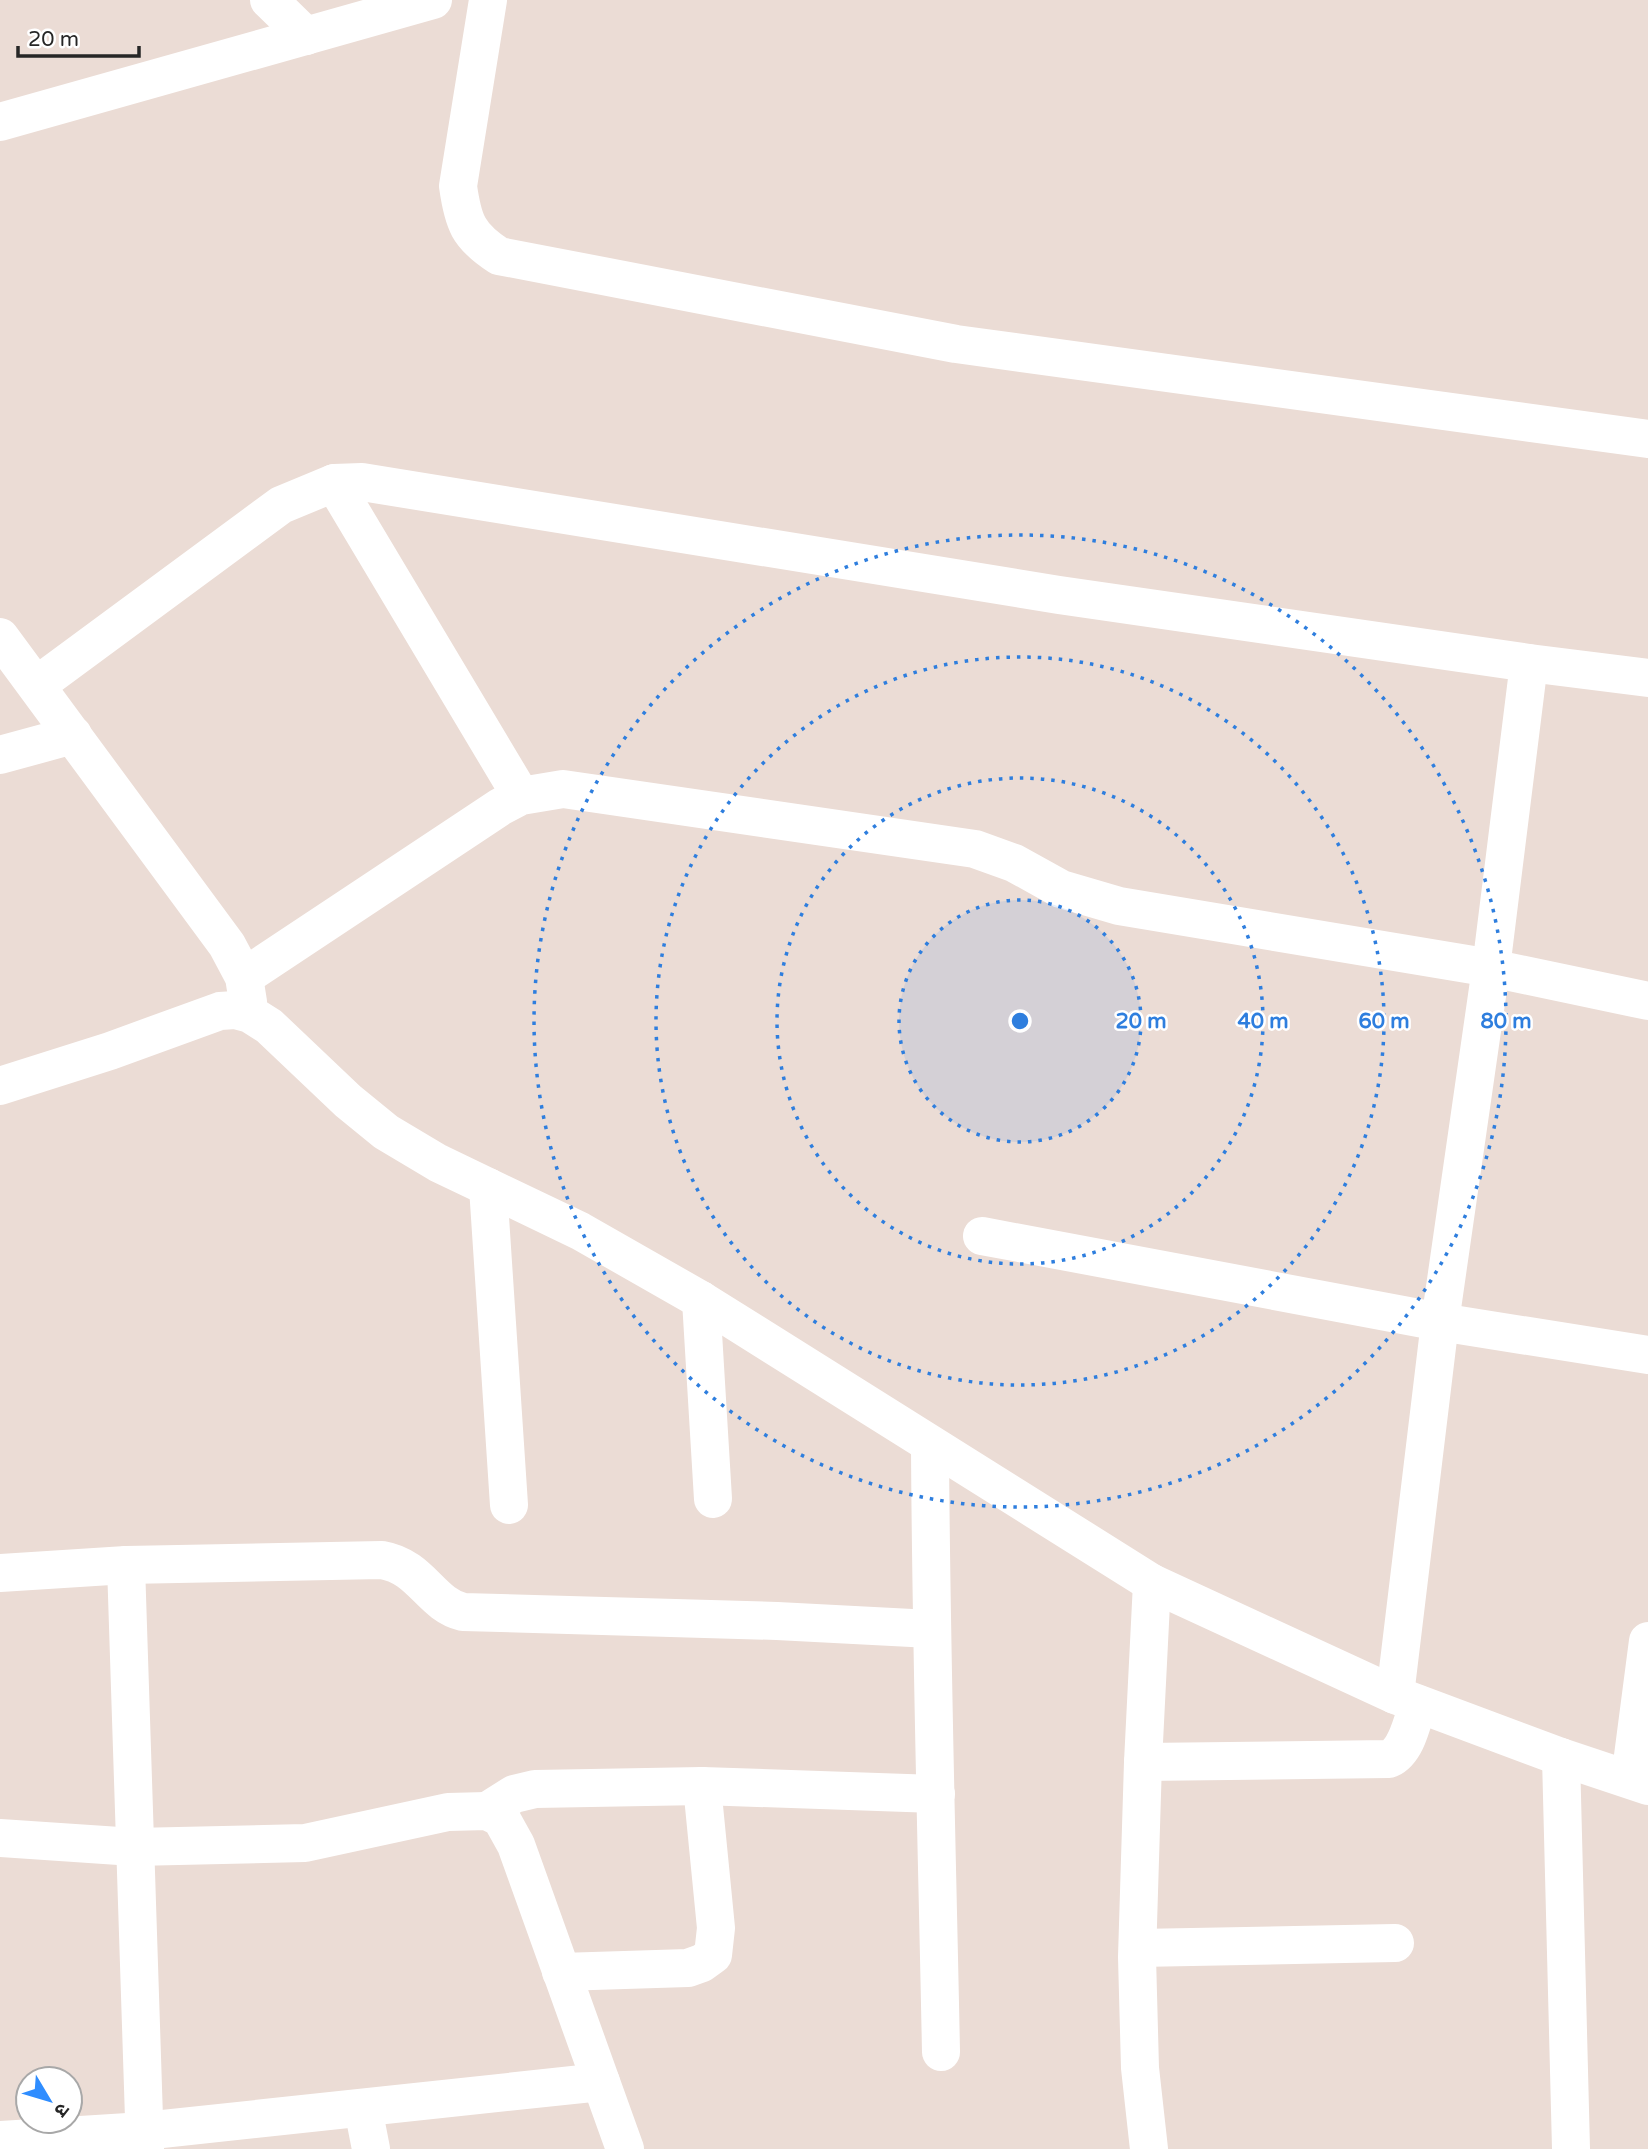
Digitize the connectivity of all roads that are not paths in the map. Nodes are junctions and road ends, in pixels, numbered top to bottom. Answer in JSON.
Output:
{"nodes":[{"id":1,"x":269,"y":0,"type":"edge"},
{"id":2,"x":433,"y":0,"type":"edge"},
{"id":3,"x":488,"y":0,"type":"edge"},
{"id":4,"x":306,"y":36,"type":"junction"},
{"id":5,"x":0,"y":122,"type":"edge"},
{"id":6,"x":1648,"y":439,"type":"edge"},
{"id":7,"x":334,"y":483,"type":"junction"},
{"id":8,"x":0,"y":637,"type":"edge"},
{"id":9,"x":1530,"y":663,"type":"junction"},
{"id":10,"x":1648,"y":678,"type":"edge"},
{"id":11,"x":37,"y":685,"type":"junction"},
{"id":12,"x":73,"y":734,"type":"junction"},
{"id":13,"x":0,"y":755,"type":"edge"},
{"id":14,"x":521,"y":796,"type":"junction"},
{"id":15,"x":1491,"y":968,"type":"junction"},
{"id":16,"x":244,"y":977,"type":"junction"},
{"id":17,"x":1648,"y":1001,"type":"edge"},
{"id":18,"x":250,"y":1014,"type":"junction"},
{"id":19,"x":0,"y":1086,"type":"edge"},
{"id":20,"x":488,"y":1187,"type":"junction"},
{"id":21,"x":982,"y":1236,"type":"dead end"},
{"id":22,"x":701,"y":1300,"type":"junction"},
{"id":23,"x":1440,"y":1322,"type":"junction"},
{"id":24,"x":1648,"y":1355,"type":"edge"},
{"id":25,"x":930,"y":1446,"type":"junction"},
{"id":26,"x":713,"y":1499,"type":"dead end"},
{"id":27,"x":509,"y":1505,"type":"dead end"},
{"id":28,"x":126,"y":1565,"type":"junction"},
{"id":29,"x":0,"y":1573,"type":"edge"},
{"id":30,"x":1152,"y":1583,"type":"junction"},
{"id":31,"x":930,"y":1629,"type":"junction"},
{"id":32,"x":1648,"y":1641,"type":"edge"},
{"id":33,"x":1406,"y":1700,"type":"junction"},
{"id":34,"x":1561,"y":1757,"type":"junction"},
{"id":35,"x":1143,"y":1762,"type":"junction"},
{"id":36,"x":1639,"y":1782,"type":"edge"},
{"id":37,"x":702,"y":1786,"type":"junction"},
{"id":38,"x":936,"y":1794,"type":"junction"},
{"id":39,"x":487,"y":1811,"type":"junction"},
{"id":40,"x":0,"y":1838,"type":"edge"},
{"id":41,"x":134,"y":1847,"type":"junction"},
{"id":42,"x":1395,"y":1943,"type":"dead end"},
{"id":43,"x":1138,"y":1948,"type":"junction"},
{"id":44,"x":562,"y":1972,"type":"junction"},
{"id":45,"x":941,"y":2052,"type":"dead end"},
{"id":46,"x":601,"y":2082,"type":"junction"},
{"id":47,"x":363,"y":2108,"type":"junction"},
{"id":48,"x":0,"y":2140,"type":"edge"},
{"id":49,"x":145,"y":2140,"type":"edge"},
{"id":50,"x":371,"y":2149,"type":"edge"},
{"id":51,"x":625,"y":2149,"type":"edge"},
{"id":52,"x":1149,"y":2149,"type":"edge"},
{"id":53,"x":1571,"y":2149,"type":"edge"}],
"edges":[{"from":1,"to":4,"type":"street"},
{"from":2,"to":4,"type":"street"},
{"from":3,"to":6,"type":"street"},
{"from":4,"to":5,"type":"street"},
{"from":7,"to":9,"type":"street"},
{"from":7,"to":11,"type":"street"},
{"from":7,"to":14,"type":"street"},
{"from":8,"to":11,"type":"street"},
{"from":9,"to":10,"type":"street"},
{"from":9,"to":15,"type":"street"},
{"from":11,"to":12,"type":"street"},
{"from":12,"to":13,"type":"street"},
{"from":12,"to":16,"type":"street"},
{"from":14,"to":15,"type":"street"},
{"from":14,"to":16,"type":"street"},
{"from":15,"to":17,"type":"street"},
{"from":15,"to":23,"type":"street"},
{"from":16,"to":18,"type":"street"},
{"from":18,"to":19,"type":"street"},
{"from":18,"to":20,"type":"street"},
{"from":20,"to":22,"type":"street"},
{"from":20,"to":27,"type":"street"},
{"from":21,"to":23,"type":"street"},
{"from":22,"to":25,"type":"street"},
{"from":22,"to":26,"type":"street"},
{"from":23,"to":24,"type":"street"},
{"from":23,"to":33,"type":"street"},
{"from":25,"to":30,"type":"street"},
{"from":25,"to":31,"type":"street"},
{"from":28,"to":29,"type":"street"},
{"from":28,"to":31,"type":"street"},
{"from":28,"to":41,"type":"street"},
{"from":30,"to":33,"type":"street"},
{"from":30,"to":35,"type":"street"},
{"from":31,"to":38,"type":"street"},
{"from":32,"to":36,"type":"street"},
{"from":33,"to":34,"type":"street"},
{"from":33,"to":35,"type":"street"},
{"from":34,"to":36,"type":"street"},
{"from":34,"to":53,"type":"street"},
{"from":35,"to":43,"type":"street"},
{"from":37,"to":38,"type":"street"},
{"from":37,"to":39,"type":"street"},
{"from":37,"to":44,"type":"street"},
{"from":38,"to":45,"type":"street"},
{"from":39,"to":41,"type":"street"},
{"from":39,"to":44,"type":"street"},
{"from":40,"to":41,"type":"street"},
{"from":41,"to":49,"type":"street"},
{"from":42,"to":43,"type":"street"},
{"from":43,"to":52,"type":"street"},
{"from":44,"to":46,"type":"street"},
{"from":46,"to":47,"type":"street"},
{"from":46,"to":51,"type":"street"},
{"from":47,"to":49,"type":"street"},
{"from":47,"to":50,"type":"street"},
{"from":48,"to":49,"type":"street"}]}
